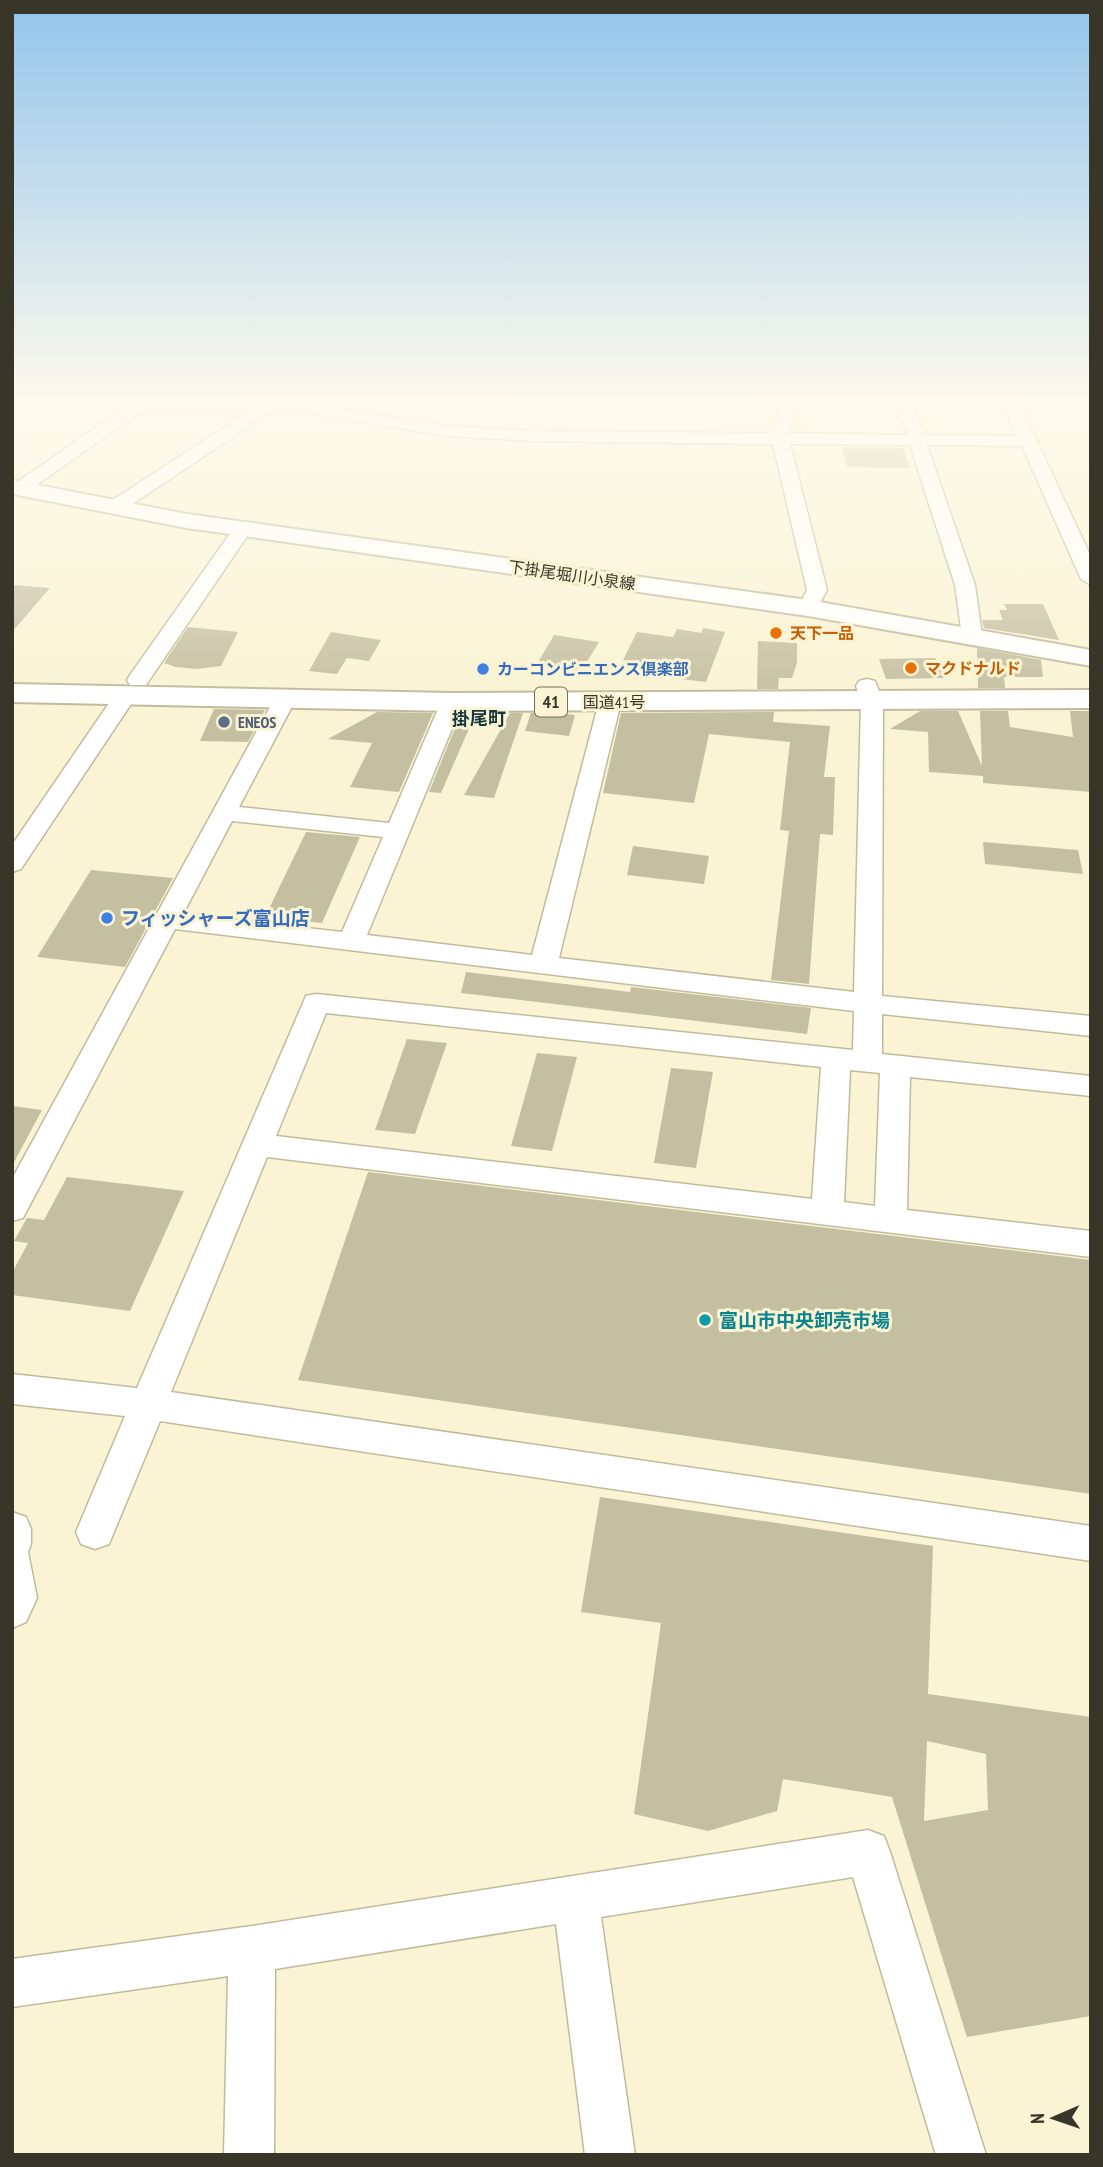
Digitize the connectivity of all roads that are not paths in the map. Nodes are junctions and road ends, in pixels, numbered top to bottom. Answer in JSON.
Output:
{"nodes":[{"id":1,"x":85,"y":502,"type":"edge"},
{"id":2,"x":122,"y":502,"type":"edge"},
{"id":3,"x":796,"y":502,"type":"edge"},
{"id":4,"x":938,"y":502,"type":"edge"},
{"id":5,"x":1056,"y":502,"type":"edge"},
{"id":6,"x":115,"y":507,"type":"junction"},
{"id":7,"x":243,"y":529,"type":"junction"},
{"id":8,"x":1091,"y":579,"type":"edge"},
{"id":9,"x":808,"y":608,"type":"junction"},
{"id":10,"x":972,"y":636,"type":"junction"},
{"id":11,"x":1091,"y":657,"type":"edge"},
{"id":12,"x":12,"y":678,"type":"edge"},
{"id":13,"x":1091,"y":686,"type":"edge"},
{"id":14,"x":132,"y":687,"type":"junction"},
{"id":15,"x":12,"y":693,"type":"edge"},
{"id":16,"x":869,"y":694,"type":"junction"},
{"id":17,"x":285,"y":699,"type":"junction"},
{"id":18,"x":1091,"y":699,"type":"edge"},
{"id":19,"x":452,"y":702,"type":"junction"},
{"id":20,"x":610,"y":702,"type":"junction"},
{"id":21,"x":224,"y":813,"type":"junction"},
{"id":22,"x":397,"y":831,"type":"junction"},
{"id":23,"x":12,"y":864,"type":"edge"},
{"id":24,"x":167,"y":920,"type":"junction"},
{"id":25,"x":351,"y":942,"type":"junction"},
{"id":26,"x":543,"y":965,"type":"junction"},
{"id":27,"x":869,"y":1003,"type":"junction"},
{"id":28,"x":1091,"y":1026,"type":"edge"},
{"id":29,"x":836,"y":1058,"type":"junction"},
{"id":30,"x":881,"y":1063,"type":"junction"},
{"id":31,"x":1091,"y":1086,"type":"edge"},
{"id":32,"x":257,"y":1145,"type":"junction"},
{"id":33,"x":12,"y":1209,"type":"edge"},
{"id":34,"x":827,"y":1211,"type":"junction"},
{"id":35,"x":891,"y":1220,"type":"junction"},
{"id":36,"x":1091,"y":1244,"type":"edge"},
{"id":37,"x":12,"y":1389,"type":"edge"},
{"id":38,"x":149,"y":1404,"type":"junction"},
{"id":39,"x":12,"y":1529,"type":"edge"},
{"id":40,"x":95,"y":1532,"type":"dead end"},
{"id":41,"x":12,"y":1544,"type":"edge"},
{"id":42,"x":1091,"y":1544,"type":"edge"},
{"id":43,"x":12,"y":1560,"type":"edge"},
{"id":44,"x":12,"y":1609,"type":"edge"},
{"id":45,"x":576,"y":1899,"type":"junction"},
{"id":46,"x":252,"y":1949,"type":"junction"},
{"id":47,"x":12,"y":1983,"type":"edge"},
{"id":48,"x":249,"y":2155,"type":"edge"},
{"id":49,"x":610,"y":2155,"type":"edge"},
{"id":50,"x":961,"y":2155,"type":"edge"}],
"edges":[{"from":1,"to":6,"type":"main road","name":"下掛尾堀川小泉線"},
{"from":2,"to":6,"type":"street"},
{"from":3,"to":9,"type":"street"},
{"from":4,"to":10,"type":"street"},
{"from":5,"to":8,"type":"street"},
{"from":6,"to":7,"type":"main road","name":"下掛尾堀川小泉線"},
{"from":7,"to":9,"type":"main road","name":"下掛尾堀川小泉線"},
{"from":7,"to":14,"type":"street"},
{"from":9,"to":10,"type":"main road","name":"下掛尾堀川小泉線"},
{"from":10,"to":11,"type":"main road","name":"下掛尾堀川小泉線"},
{"from":12,"to":14,"type":"main road","name":"国道41号","number":"41"},
{"from":13,"to":16,"type":"main road","name":"国道41号","number":"41"},
{"from":14,"to":15,"type":"main road","name":"国道41号","number":"41"},
{"from":14,"to":16,"type":"main road","name":"国道41号","number":"41"},
{"from":14,"to":17,"type":"main road","name":"国道41号","number":"41"},
{"from":14,"to":23,"type":"street"},
{"from":16,"to":18,"type":"main road","name":"国道41号","number":"41"},
{"from":16,"to":20,"type":"main road","name":"国道41号","number":"41"},
{"from":16,"to":27,"type":"street"},
{"from":17,"to":19,"type":"main road","name":"国道41号","number":"41"},
{"from":17,"to":21,"type":"street"},
{"from":19,"to":20,"type":"main road","name":"国道41号","number":"41"},
{"from":19,"to":22,"type":"street"},
{"from":20,"to":26,"type":"street"},
{"from":21,"to":22,"type":"street"},
{"from":21,"to":24,"type":"street"},
{"from":22,"to":25,"type":"street"},
{"from":24,"to":25,"type":"street"},
{"from":24,"to":33,"type":"street"},
{"from":25,"to":26,"type":"street"},
{"from":26,"to":27,"type":"street"},
{"from":27,"to":28,"type":"street"},
{"from":27,"to":30,"type":"street"},
{"from":29,"to":30,"type":"lane"},
{"from":29,"to":32,"type":"lane"},
{"from":29,"to":34,"type":"street"},
{"from":30,"to":31,"type":"street"},
{"from":30,"to":35,"type":"street"},
{"from":32,"to":34,"type":"street"},
{"from":32,"to":38,"type":"street"},
{"from":34,"to":35,"type":"street"},
{"from":35,"to":36,"type":"street"},
{"from":37,"to":38,"type":"street"},
{"from":38,"to":40,"type":"street"},
{"from":38,"to":42,"type":"street"},
{"from":39,"to":41,"type":"street"},
{"from":43,"to":44,"type":"street"},
{"from":45,"to":46,"type":"street"},
{"from":45,"to":49,"type":"street"},
{"from":45,"to":50,"type":"street"},
{"from":46,"to":47,"type":"street"},
{"from":46,"to":48,"type":"street"}]}
